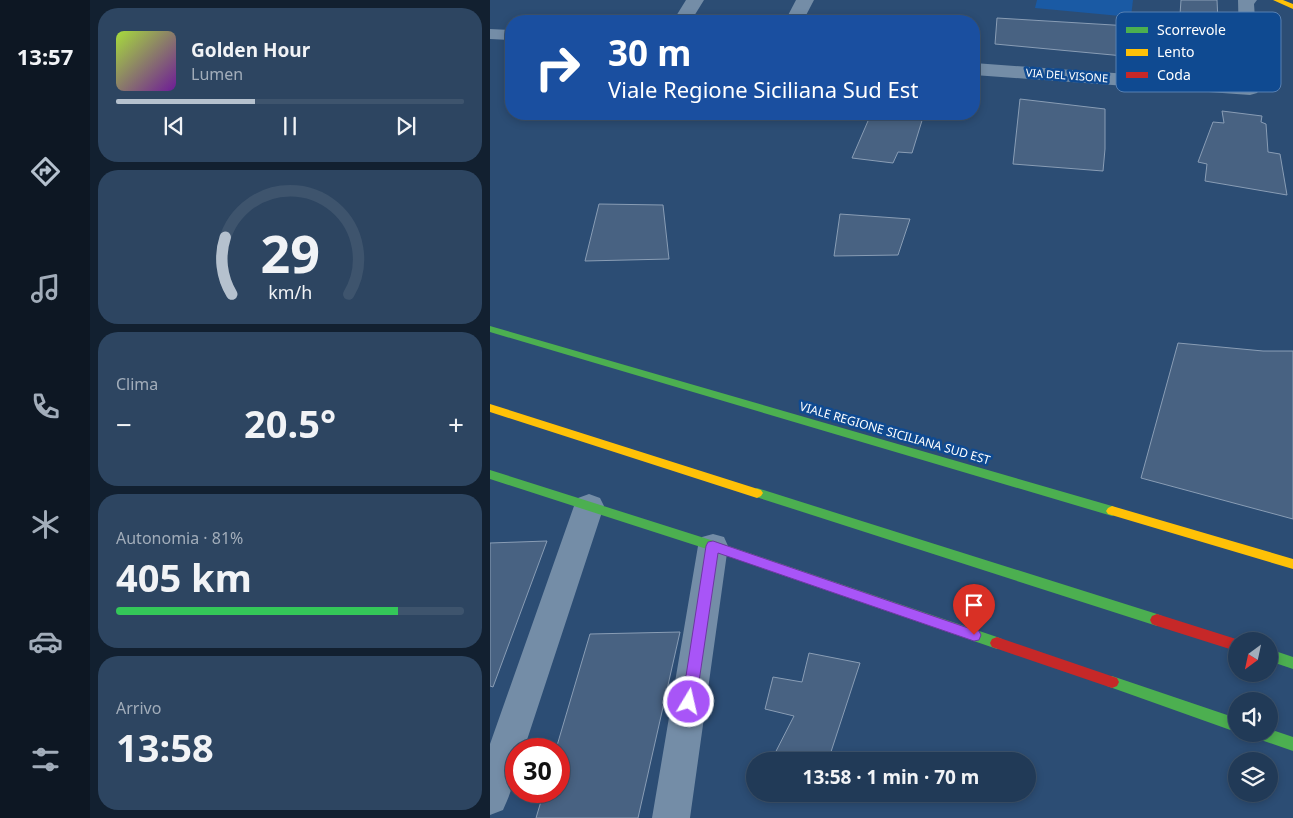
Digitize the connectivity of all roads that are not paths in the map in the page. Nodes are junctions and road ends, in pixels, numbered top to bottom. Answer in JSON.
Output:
{"nodes":[{"id":1,"x":695,"y":0,"type":"edge"},
{"id":2,"x":804,"y":0,"type":"edge"},
{"id":3,"x":1248,"y":0,"type":"edge"},
{"id":4,"x":1277,"y":0,"type":"edge"},
{"id":5,"x":1293,"y":7,"type":"edge"},
{"id":6,"x":1246,"y":12,"type":"edge"},
{"id":7,"x":686,"y":15,"type":"edge"},
{"id":8,"x":797,"y":15,"type":"edge"},
{"id":9,"x":490,"y":34,"type":"edge"},
{"id":10,"x":505,"y":35,"type":"edge"},
{"id":11,"x":980,"y":69,"type":"edge"},
{"id":12,"x":1116,"y":79,"type":"edge"},
{"id":13,"x":490,"y":329,"type":"edge"},
{"id":14,"x":490,"y":408,"type":"edge"},
{"id":15,"x":490,"y":474,"type":"edge"},
{"id":16,"x":589,"y":506,"type":"junction"},
{"id":17,"x":713,"y":546,"type":"junction"},
{"id":18,"x":1293,"y":564,"type":"edge"},
{"id":19,"x":1228,"y":642,"type":"edge"},
{"id":20,"x":1278,"y":658,"type":"edge"},
{"id":21,"x":1293,"y":663,"type":"edge"},
{"id":22,"x":1228,"y":722,"type":"edge"},
{"id":23,"x":1278,"y":739,"type":"edge"},
{"id":24,"x":1293,"y":744,"type":"edge"},
{"id":25,"x":490,"y":797,"type":"edge"},
{"id":26,"x":671,"y":818,"type":"edge"}],
"edges":[{"from":1,"to":7,"type":"street"},
{"from":2,"to":8,"type":"street"},
{"from":3,"to":6,"type":"street","name":"VIA DEL VISONE"},
{"from":4,"to":5,"type":"main road"},
{"from":9,"to":10,"type":"street"},
{"from":11,"to":12,"type":"street","name":"VIA DEL VISONE"},
{"from":13,"to":18,"type":"main road","name":"VIALE REGIONE SICILIANA SUD EST"},
{"from":14,"to":19,"type":"main road"},
{"from":15,"to":16,"type":"main road"},
{"from":16,"to":17,"type":"main road"},
{"from":16,"to":25,"type":"street"},
{"from":17,"to":22,"type":"main road"},
{"from":17,"to":26,"type":"street"},
{"from":20,"to":21,"type":"main road"},
{"from":23,"to":24,"type":"main road"}]}
